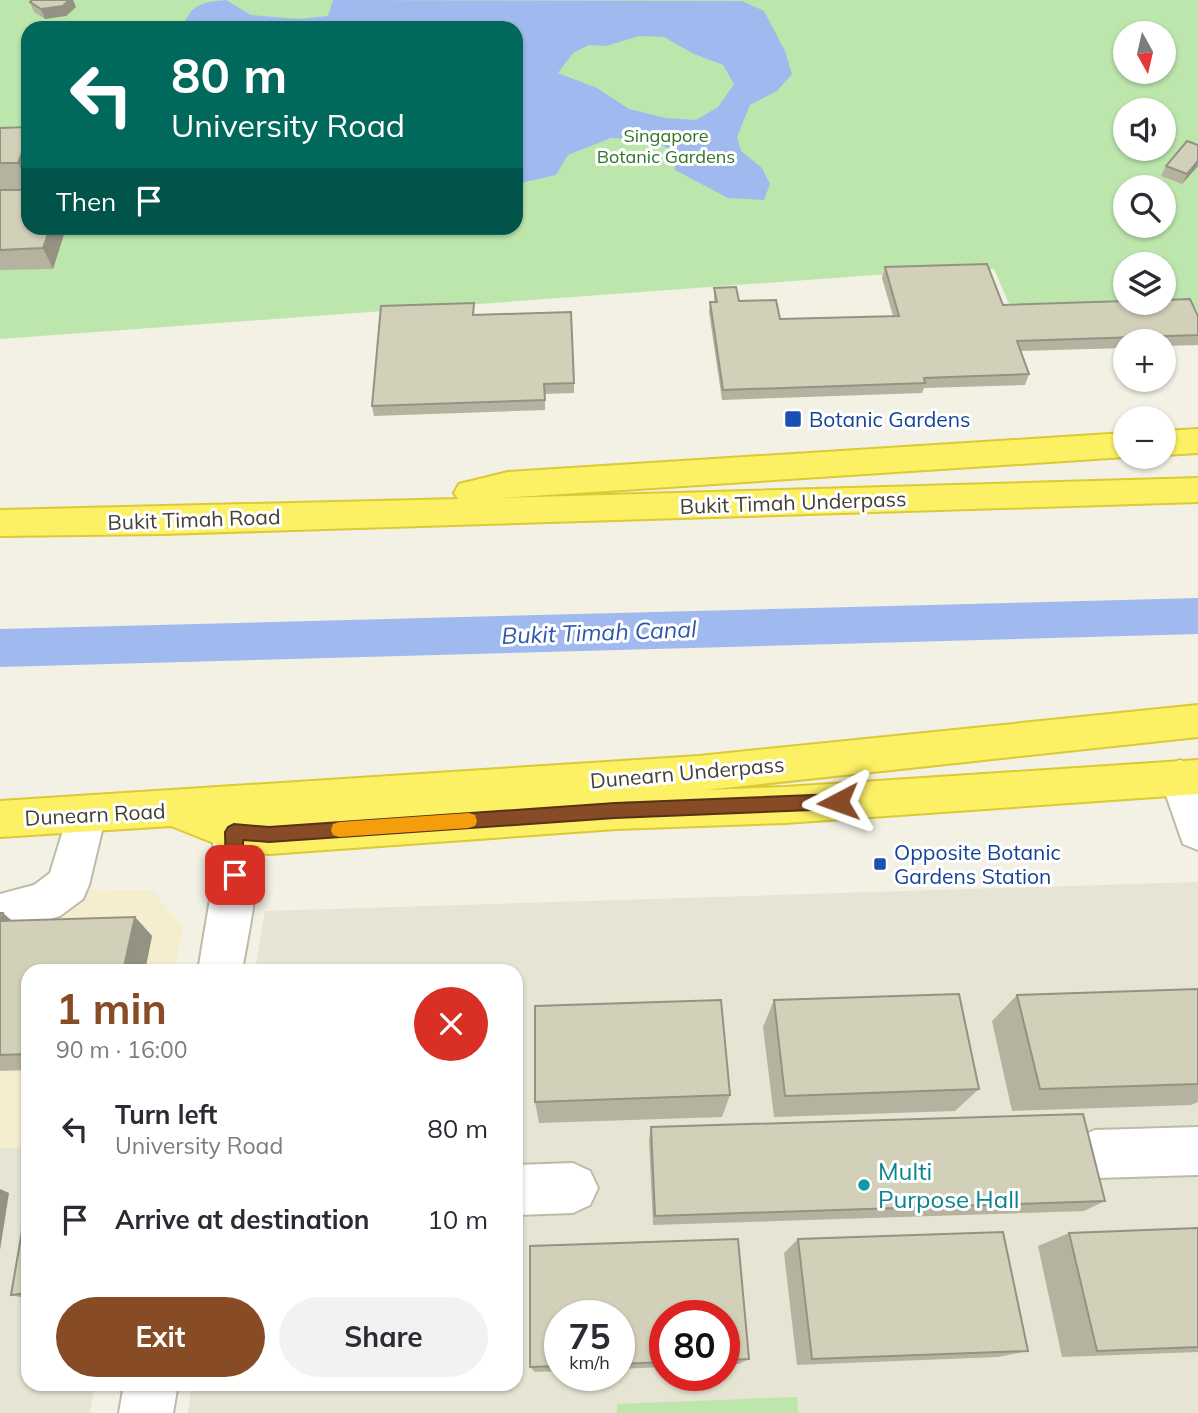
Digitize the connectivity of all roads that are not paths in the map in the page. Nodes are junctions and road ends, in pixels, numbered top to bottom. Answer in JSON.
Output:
{"nodes":[{"id":1,"x":1198,"y":441,"type":"edge"},
{"id":2,"x":1176,"y":442,"type":"edge"},
{"id":3,"x":1113,"y":446,"type":"edge"},
{"id":4,"x":1198,"y":490,"type":"edge"},
{"id":5,"x":388,"y":514,"type":"junction"},
{"id":6,"x":0,"y":523,"type":"edge"},
{"id":7,"x":1198,"y":720,"type":"edge"},
{"id":8,"x":1189,"y":777,"type":"edge"},
{"id":9,"x":174,"y":809,"type":"junction"},
{"id":10,"x":86,"y":814,"type":"junction"},
{"id":11,"x":0,"y":819,"type":"edge"},
{"id":12,"x":1198,"y":831,"type":"edge"},
{"id":13,"x":251,"y":833,"type":"junction"},
{"id":14,"x":0,"y":914,"type":"edge"},
{"id":15,"x":221,"y":964,"type":"edge"},
{"id":16,"x":1198,"y":1151,"type":"edge"},
{"id":17,"x":1095,"y":1154,"type":"edge"},
{"id":18,"x":573,"y":1188,"type":"dead end"},
{"id":19,"x":523,"y":1190,"type":"edge"},
{"id":20,"x":150,"y":1391,"type":"edge"},
{"id":21,"x":146,"y":1413,"type":"edge"}],
"edges":[{"from":1,"to":2,"type":"highway"},
{"from":3,"to":5,"type":"highway"},
{"from":4,"to":5,"type":"highway","name":"Bukit Timah Underpass"},
{"from":5,"to":6,"type":"highway","name":"Bukit Timah Road"},
{"from":7,"to":9,"type":"highway","name":"Dunearn Underpass"},
{"from":8,"to":12,"type":"street"},
{"from":8,"to":13,"type":"highway"},
{"from":9,"to":10,"type":"highway","name":"Dunearn Road"},
{"from":9,"to":13,"type":"highway","name":"Dunearn Road"},
{"from":10,"to":11,"type":"highway","name":"Dunearn Road"},
{"from":10,"to":14,"type":"street"},
{"from":13,"to":15,"type":"street"},
{"from":16,"to":17,"type":"street"},
{"from":18,"to":19,"type":"street"},
{"from":20,"to":21,"type":"street"}]}
